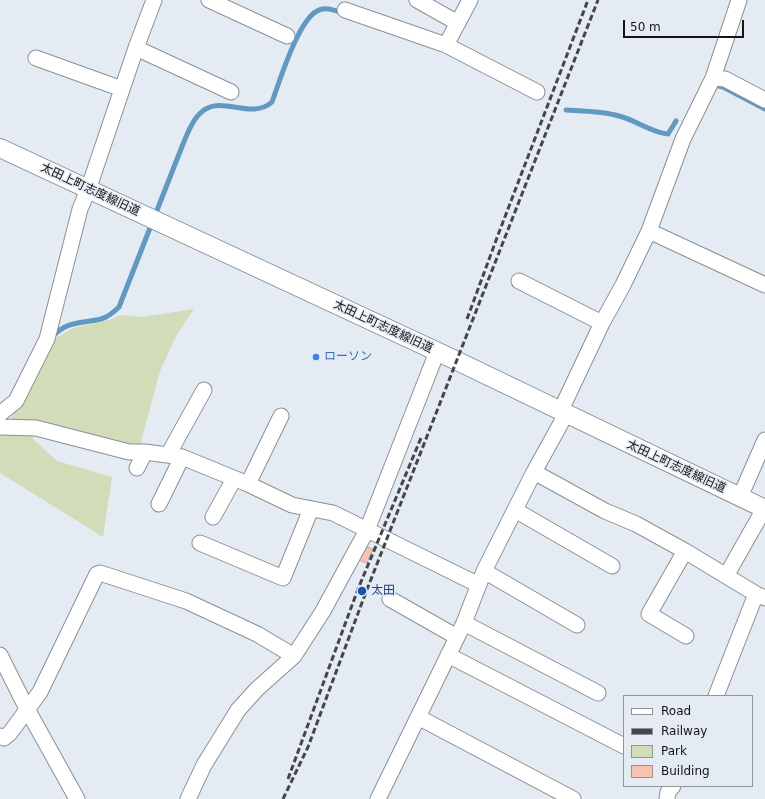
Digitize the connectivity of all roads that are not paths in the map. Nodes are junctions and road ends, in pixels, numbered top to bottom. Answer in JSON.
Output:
{"nodes":[{"id":1,"x":154,"y":0,"type":"edge"},
{"id":2,"x":209,"y":0,"type":"edge"},
{"id":3,"x":417,"y":0,"type":"edge"},
{"id":4,"x":470,"y":0,"type":"edge"},
{"id":5,"x":739,"y":0,"type":"edge"},
{"id":6,"x":345,"y":10,"type":"dead end"},
{"id":7,"x":458,"y":23,"type":"junction"},
{"id":8,"x":287,"y":36,"type":"dead end"},
{"id":9,"x":446,"y":44,"type":"junction"},
{"id":10,"x":136,"y":48,"type":"junction"},
{"id":11,"x":36,"y":58,"type":"dead end"},
{"id":12,"x":713,"y":78,"type":"junction"},
{"id":13,"x":122,"y":88,"type":"junction"},
{"id":14,"x":231,"y":92,"type":"dead end"},
{"id":15,"x":537,"y":92,"type":"dead end"},
{"id":16,"x":765,"y":100,"type":"edge"},
{"id":17,"x":0,"y":148,"type":"edge"},
{"id":18,"x":88,"y":190,"type":"junction"},
{"id":19,"x":648,"y":232,"type":"junction"},
{"id":20,"x":519,"y":281,"type":"dead end"},
{"id":21,"x":765,"y":286,"type":"edge"},
{"id":22,"x":602,"y":322,"type":"junction"},
{"id":23,"x":437,"y":352,"type":"junction"},
{"id":24,"x":204,"y":390,"type":"dead end"},
{"id":25,"x":563,"y":413,"type":"junction"},
{"id":26,"x":0,"y":414,"type":"edge"},
{"id":27,"x":281,"y":416,"type":"dead end"},
{"id":28,"x":0,"y":427,"type":"edge"},
{"id":29,"x":764,"y":444,"type":"edge"},
{"id":30,"x":145,"y":452,"type":"junction"},
{"id":31,"x":175,"y":456,"type":"junction"},
{"id":32,"x":137,"y":468,"type":"dead end"},
{"id":33,"x":534,"y":472,"type":"junction"},
{"id":34,"x":234,"y":479,"type":"junction"},
{"id":35,"x":248,"y":484,"type":"junction"},
{"id":36,"x":740,"y":497,"type":"junction"},
{"id":37,"x":159,"y":504,"type":"dead end"},
{"id":38,"x":311,"y":509,"type":"junction"},
{"id":39,"x":764,"y":509,"type":"edge"},
{"id":40,"x":515,"y":510,"type":"junction"},
{"id":41,"x":213,"y":517,"type":"dead end"},
{"id":42,"x":367,"y":530,"type":"junction"},
{"id":43,"x":200,"y":543,"type":"dead end"},
{"id":44,"x":684,"y":551,"type":"junction"},
{"id":45,"x":612,"y":566,"type":"dead end"},
{"id":46,"x":484,"y":571,"type":"junction"},
{"id":47,"x":726,"y":576,"type":"junction"},
{"id":48,"x":479,"y":585,"type":"junction"},
{"id":49,"x":761,"y":596,"type":"edge"},
{"id":50,"x":390,"y":599,"type":"dead end"},
{"id":51,"x":464,"y":623,"type":"junction"},
{"id":52,"x":576,"y":625,"type":"dead end"},
{"id":53,"x":686,"y":636,"type":"dead end"},
{"id":54,"x":457,"y":637,"type":"junction"},
{"id":55,"x":0,"y":655,"type":"edge"},
{"id":56,"x":294,"y":656,"type":"junction"},
{"id":57,"x":448,"y":656,"type":"junction"},
{"id":58,"x":598,"y":693,"type":"dead end"},
{"id":59,"x":716,"y":695,"type":"edge"},
{"id":60,"x":27,"y":709,"type":"junction"},
{"id":61,"x":418,"y":717,"type":"junction"},
{"id":62,"x":1,"y":739,"type":"edge"},
{"id":63,"x":623,"y":745,"type":"edge"},
{"id":64,"x":672,"y":787,"type":"edge"},
{"id":65,"x":77,"y":799,"type":"edge"},
{"id":66,"x":188,"y":799,"type":"edge"},
{"id":67,"x":378,"y":799,"type":"edge"},
{"id":68,"x":573,"y":799,"type":"edge"},
{"id":69,"x":667,"y":799,"type":"edge"}],
"edges":[{"from":1,"to":10,"type":"street"},
{"from":2,"to":8,"type":"street"},
{"from":3,"to":7,"type":"street"},
{"from":4,"to":7,"type":"street"},
{"from":5,"to":12,"type":"street"},
{"from":6,"to":9,"type":"street"},
{"from":7,"to":9,"type":"street"},
{"from":9,"to":15,"type":"street"},
{"from":10,"to":13,"type":"street"},
{"from":10,"to":14,"type":"street"},
{"from":11,"to":13,"type":"street"},
{"from":12,"to":16,"type":"street"},
{"from":12,"to":19,"type":"street"},
{"from":13,"to":18,"type":"street"},
{"from":17,"to":18,"type":"street","name":"太田上町志度線旧道"},
{"from":18,"to":23,"type":"street","name":"太田上町志度線旧道"},
{"from":18,"to":26,"type":"street"},
{"from":19,"to":21,"type":"street"},
{"from":19,"to":22,"type":"street"},
{"from":20,"to":22,"type":"street"},
{"from":22,"to":25,"type":"street"},
{"from":23,"to":25,"type":"street","name":"太田上町志度線旧道"},
{"from":23,"to":42,"type":"street"},
{"from":24,"to":31,"type":"street"},
{"from":25,"to":33,"type":"street"},
{"from":25,"to":36,"type":"street","name":"太田上町志度線旧道"},
{"from":27,"to":35,"type":"street"},
{"from":28,"to":30,"type":"street"},
{"from":29,"to":36,"type":"street"},
{"from":30,"to":31,"type":"street"},
{"from":30,"to":32,"type":"street"},
{"from":31,"to":34,"type":"street"},
{"from":31,"to":37,"type":"street"},
{"from":33,"to":40,"type":"street"},
{"from":33,"to":44,"type":"street"},
{"from":34,"to":35,"type":"street"},
{"from":34,"to":41,"type":"street"},
{"from":35,"to":38,"type":"street"},
{"from":36,"to":39,"type":"street","name":"太田上町志度線旧道"},
{"from":38,"to":42,"type":"street"},
{"from":38,"to":43,"type":"street"},
{"from":39,"to":47,"type":"street"},
{"from":40,"to":45,"type":"street"},
{"from":40,"to":46,"type":"street"},
{"from":42,"to":48,"type":"street"},
{"from":42,"to":56,"type":"street"},
{"from":44,"to":47,"type":"street"},
{"from":44,"to":53,"type":"street"},
{"from":46,"to":48,"type":"street"},
{"from":46,"to":52,"type":"street"},
{"from":47,"to":49,"type":"street"},
{"from":48,"to":51,"type":"street"},
{"from":49,"to":59,"type":"street"},
{"from":50,"to":54,"type":"street"},
{"from":51,"to":54,"type":"street"},
{"from":51,"to":58,"type":"street"},
{"from":54,"to":57,"type":"street"},
{"from":55,"to":60,"type":"street"},
{"from":56,"to":60,"type":"street"},
{"from":56,"to":66,"type":"street"},
{"from":57,"to":61,"type":"street"},
{"from":57,"to":63,"type":"street"},
{"from":60,"to":62,"type":"street"},
{"from":60,"to":65,"type":"street"},
{"from":61,"to":67,"type":"street"},
{"from":61,"to":68,"type":"street"},
{"from":64,"to":69,"type":"street"}]}
